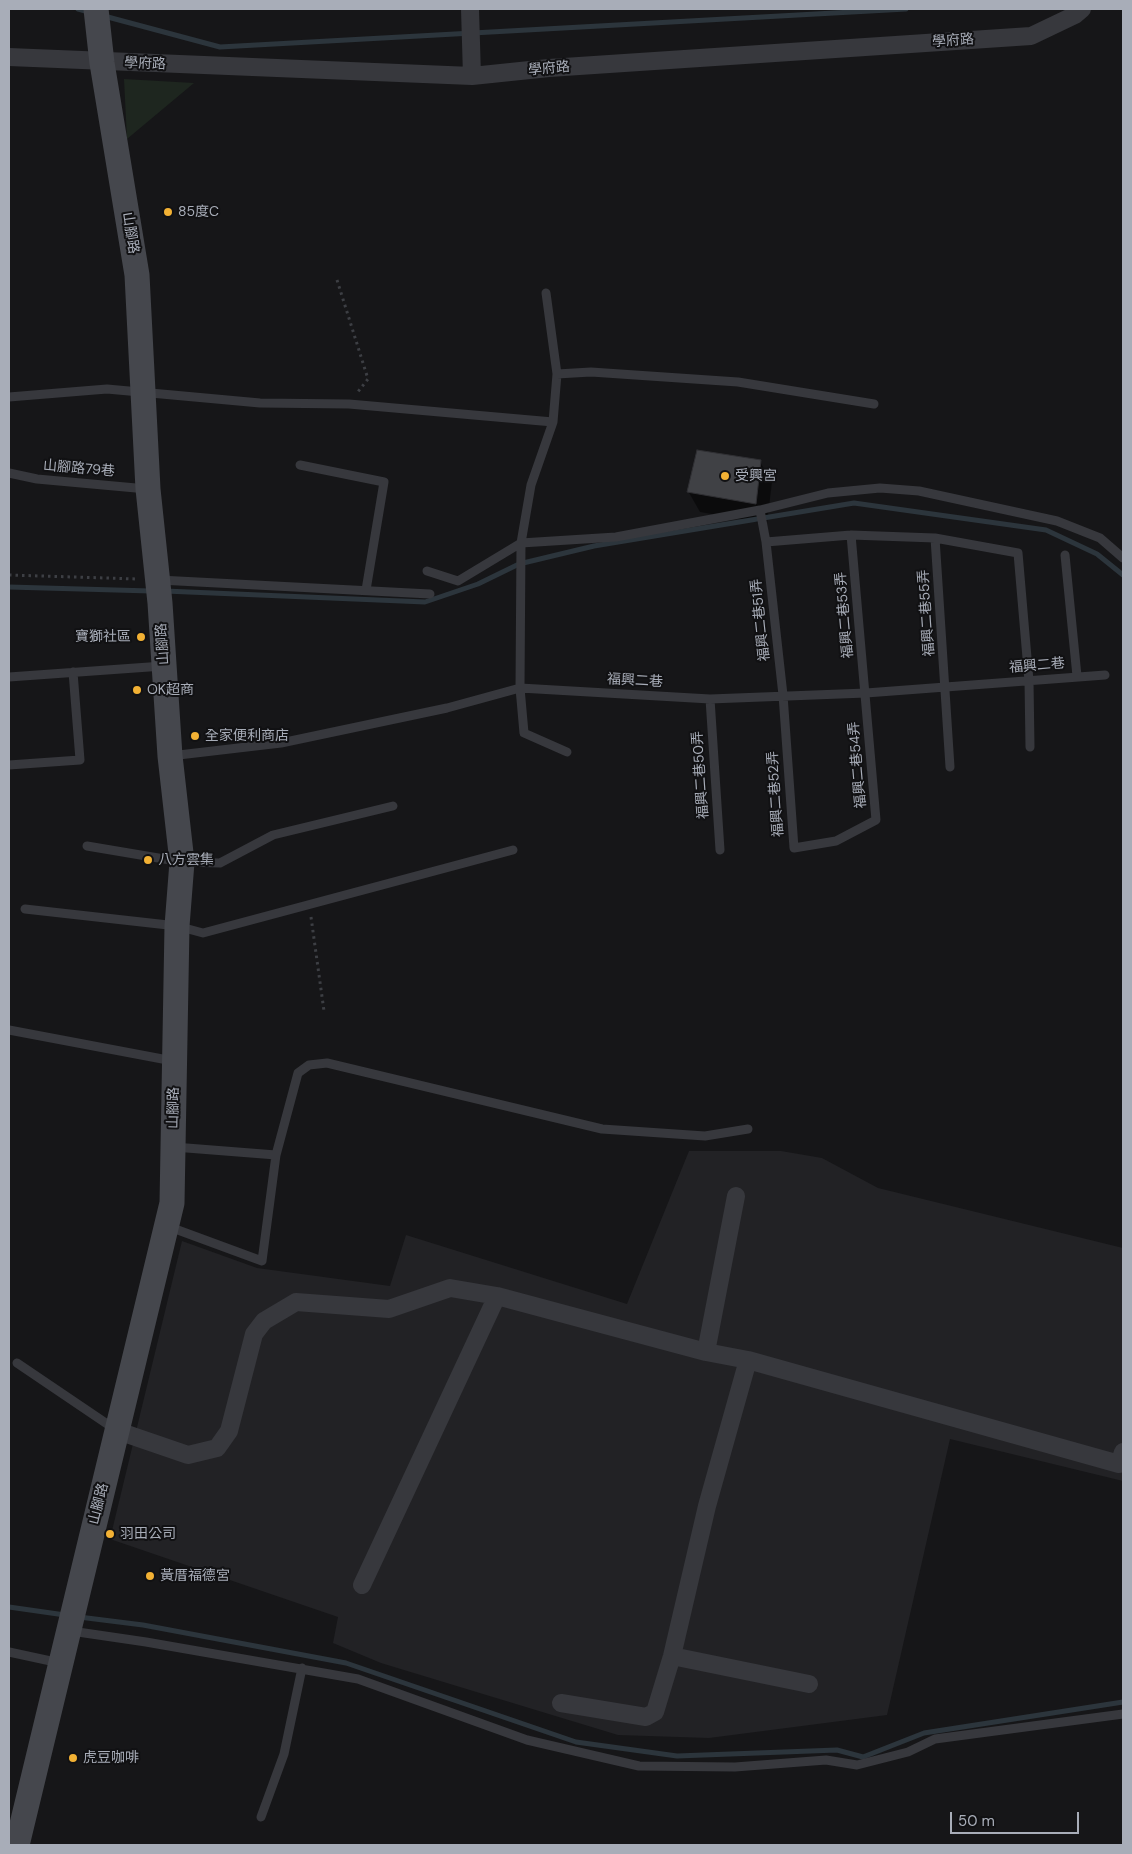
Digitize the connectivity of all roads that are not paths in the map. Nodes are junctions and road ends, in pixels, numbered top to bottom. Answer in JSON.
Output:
{"nodes":[{"id":1,"x":96,"y":9,"type":"edge"},
{"id":2,"x":470,"y":9,"type":"edge"},
{"id":3,"x":1082,"y":9,"type":"edge"},
{"id":4,"x":9,"y":57,"type":"edge"},
{"id":5,"x":102,"y":62,"type":"junction"},
{"id":6,"x":472,"y":76,"type":"junction"},
{"id":7,"x":546,"y":293,"type":"dead end"},
{"id":8,"x":557,"y":374,"type":"junction"},
{"id":9,"x":143,"y":392,"type":"junction"},
{"id":10,"x":9,"y":397,"type":"edge"},
{"id":11,"x":874,"y":404,"type":"dead end"},
{"id":12,"x":554,"y":422,"type":"junction"},
{"id":13,"x":300,"y":465,"type":"dead end"},
{"id":14,"x":9,"y":473,"type":"edge"},
{"id":15,"x":148,"y":489,"type":"junction"},
{"id":16,"x":760,"y":510,"type":"junction"},
{"id":17,"x":851,"y":535,"type":"junction"},
{"id":18,"x":935,"y":538,"type":"junction"},
{"id":19,"x":766,"y":542,"type":"junction"},
{"id":20,"x":521,"y":543,"type":"junction"},
{"id":21,"x":1065,"y":555,"type":"dead end"},
{"id":22,"x":1123,"y":558,"type":"edge"},
{"id":23,"x":427,"y":571,"type":"dead end"},
{"id":24,"x":366,"y":590,"type":"junction"},
{"id":25,"x":159,"y":591,"type":"junction"},
{"id":26,"x":430,"y":594,"type":"dead end"},
{"id":27,"x":164,"y":666,"type":"junction"},
{"id":28,"x":73,"y":672,"type":"junction"},
{"id":29,"x":1105,"y":675,"type":"dead end"},
{"id":30,"x":1077,"y":676,"type":"junction"},
{"id":31,"x":9,"y":677,"type":"edge"},
{"id":32,"x":1028,"y":681,"type":"junction"},
{"id":33,"x":946,"y":686,"type":"junction"},
{"id":34,"x":520,"y":688,"type":"junction"},
{"id":35,"x":866,"y":693,"type":"junction"},
{"id":36,"x":783,"y":695,"type":"junction"},
{"id":37,"x":710,"y":699,"type":"junction"},
{"id":38,"x":1030,"y":746,"type":"dead end"},
{"id":39,"x":567,"y":752,"type":"dead end"},
{"id":40,"x":170,"y":756,"type":"junction"},
{"id":41,"x":9,"y":765,"type":"edge"},
{"id":42,"x":950,"y":767,"type":"dead end"},
{"id":43,"x":393,"y":806,"type":"dead end"},
{"id":44,"x":836,"y":841,"type":"joint"},
{"id":45,"x":87,"y":846,"type":"dead end"},
{"id":46,"x":513,"y":850,"type":"dead end"},
{"id":47,"x":720,"y":850,"type":"dead end"},
{"id":48,"x":182,"y":862,"type":"junction"},
{"id":49,"x":25,"y":910,"type":"dead end"},
{"id":50,"x":177,"y":926,"type":"junction"},
{"id":51,"x":9,"y":1030,"type":"edge"},
{"id":52,"x":175,"y":1061,"type":"junction"},
{"id":53,"x":748,"y":1129,"type":"dead end"},
{"id":54,"x":173,"y":1146,"type":"junction"},
{"id":55,"x":276,"y":1155,"type":"junction"},
{"id":56,"x":736,"y":1196,"type":"dead end"},
{"id":57,"x":167,"y":1226,"type":"junction"},
{"id":58,"x":497,"y":1296,"type":"junction"},
{"id":59,"x":706,"y":1352,"type":"junction"},
{"id":60,"x":748,"y":1360,"type":"junction"},
{"id":61,"x":16,"y":1363,"type":"dead end"},
{"id":62,"x":118,"y":1431,"type":"junction"},
{"id":63,"x":1123,"y":1452,"type":"edge"},
{"id":64,"x":362,"y":1585,"type":"dead end"},
{"id":65,"x":69,"y":1631,"type":"junction"},
{"id":66,"x":9,"y":1652,"type":"edge"},
{"id":67,"x":672,"y":1656,"type":"junction"},
{"id":68,"x":62,"y":1663,"type":"junction"},
{"id":69,"x":302,"y":1668,"type":"junction"},
{"id":70,"x":809,"y":1684,"type":"dead end"},
{"id":71,"x":561,"y":1703,"type":"dead end"},
{"id":72,"x":1123,"y":1714,"type":"edge"},
{"id":73,"x":260,"y":1817,"type":"dead end"},
{"id":74,"x":16,"y":1845,"type":"edge"}],
"edges":[{"from":1,"to":5,"type":"main road","name":"山腳路"},
{"from":2,"to":6,"type":"street"},
{"from":3,"to":6,"type":"street","name":"學府路"},
{"from":4,"to":5,"type":"street","name":"學府路"},
{"from":5,"to":6,"type":"street","name":"學府路"},
{"from":5,"to":9,"type":"main road","name":"山腳路"},
{"from":7,"to":8,"type":"lane"},
{"from":8,"to":11,"type":"lane"},
{"from":8,"to":12,"type":"lane"},
{"from":9,"to":10,"type":"lane"},
{"from":9,"to":12,"type":"lane"},
{"from":9,"to":15,"type":"main road","name":"山腳路"},
{"from":12,"to":20,"type":"lane"},
{"from":13,"to":24,"type":"lane"},
{"from":14,"to":15,"type":"lane","name":"山腳路79巷"},
{"from":15,"to":25,"type":"main road","name":"山腳路"},
{"from":16,"to":19,"type":"lane","name":"福興二巷51弄"},
{"from":16,"to":20,"type":"lane"},
{"from":16,"to":22,"type":"lane"},
{"from":17,"to":18,"type":"lane"},
{"from":17,"to":19,"type":"lane"},
{"from":17,"to":35,"type":"lane","name":"福興二巷53弄"},
{"from":18,"to":32,"type":"lane"},
{"from":18,"to":33,"type":"lane","name":"福興二巷55弄"},
{"from":19,"to":36,"type":"lane","name":"福興二巷51弄"},
{"from":20,"to":23,"type":"lane"},
{"from":20,"to":34,"type":"lane"},
{"from":21,"to":30,"type":"lane"},
{"from":24,"to":25,"type":"lane"},
{"from":24,"to":26,"type":"lane"},
{"from":25,"to":27,"type":"main road","name":"山腳路"},
{"from":27,"to":28,"type":"lane"},
{"from":27,"to":40,"type":"main road","name":"山腳路"},
{"from":28,"to":31,"type":"lane"},
{"from":28,"to":41,"type":"lane"},
{"from":29,"to":30,"type":"lane","name":"福興二巷"},
{"from":30,"to":32,"type":"lane","name":"福興二巷"},
{"from":32,"to":33,"type":"lane","name":"福興二巷"},
{"from":32,"to":38,"type":"lane"},
{"from":33,"to":35,"type":"lane","name":"福興二巷"},
{"from":33,"to":42,"type":"lane","name":"福興二巷55弄"},
{"from":34,"to":37,"type":"lane","name":"福興二巷"},
{"from":34,"to":39,"type":"lane"},
{"from":34,"to":40,"type":"lane","name":"福興二巷"},
{"from":35,"to":36,"type":"lane","name":"福興二巷"},
{"from":35,"to":44,"type":"lane","name":"福興二巷54弄"},
{"from":36,"to":37,"type":"lane","name":"福興二巷"},
{"from":36,"to":44,"type":"lane","name":"福興二巷52弄"},
{"from":37,"to":47,"type":"lane","name":"福興二巷50弄"},
{"from":40,"to":48,"type":"main road","name":"山腳路"},
{"from":43,"to":48,"type":"lane"},
{"from":45,"to":48,"type":"lane"},
{"from":46,"to":50,"type":"lane"},
{"from":48,"to":50,"type":"main road","name":"山腳路"},
{"from":49,"to":50,"type":"lane"},
{"from":50,"to":52,"type":"main road","name":"山腳路"},
{"from":51,"to":52,"type":"lane"},
{"from":52,"to":54,"type":"main road","name":"山腳路"},
{"from":53,"to":55,"type":"lane"},
{"from":54,"to":55,"type":"lane"},
{"from":54,"to":57,"type":"main road","name":"山腳路"},
{"from":55,"to":57,"type":"lane"},
{"from":56,"to":59,"type":"street"},
{"from":57,"to":62,"type":"main road","name":"山腳路"},
{"from":58,"to":59,"type":"street"},
{"from":58,"to":62,"type":"street"},
{"from":58,"to":64,"type":"street"},
{"from":59,"to":60,"type":"street"},
{"from":60,"to":63,"type":"street"},
{"from":60,"to":67,"type":"street"},
{"from":61,"to":62,"type":"lane"},
{"from":62,"to":65,"type":"main road","name":"山腳路"},
{"from":65,"to":68,"type":"main road"},
{"from":65,"to":69,"type":"lane"},
{"from":66,"to":68,"type":"lane"},
{"from":67,"to":70,"type":"street"},
{"from":67,"to":71,"type":"street"},
{"from":68,"to":74,"type":"main road"},
{"from":69,"to":72,"type":"lane"},
{"from":69,"to":73,"type":"lane"}]}
